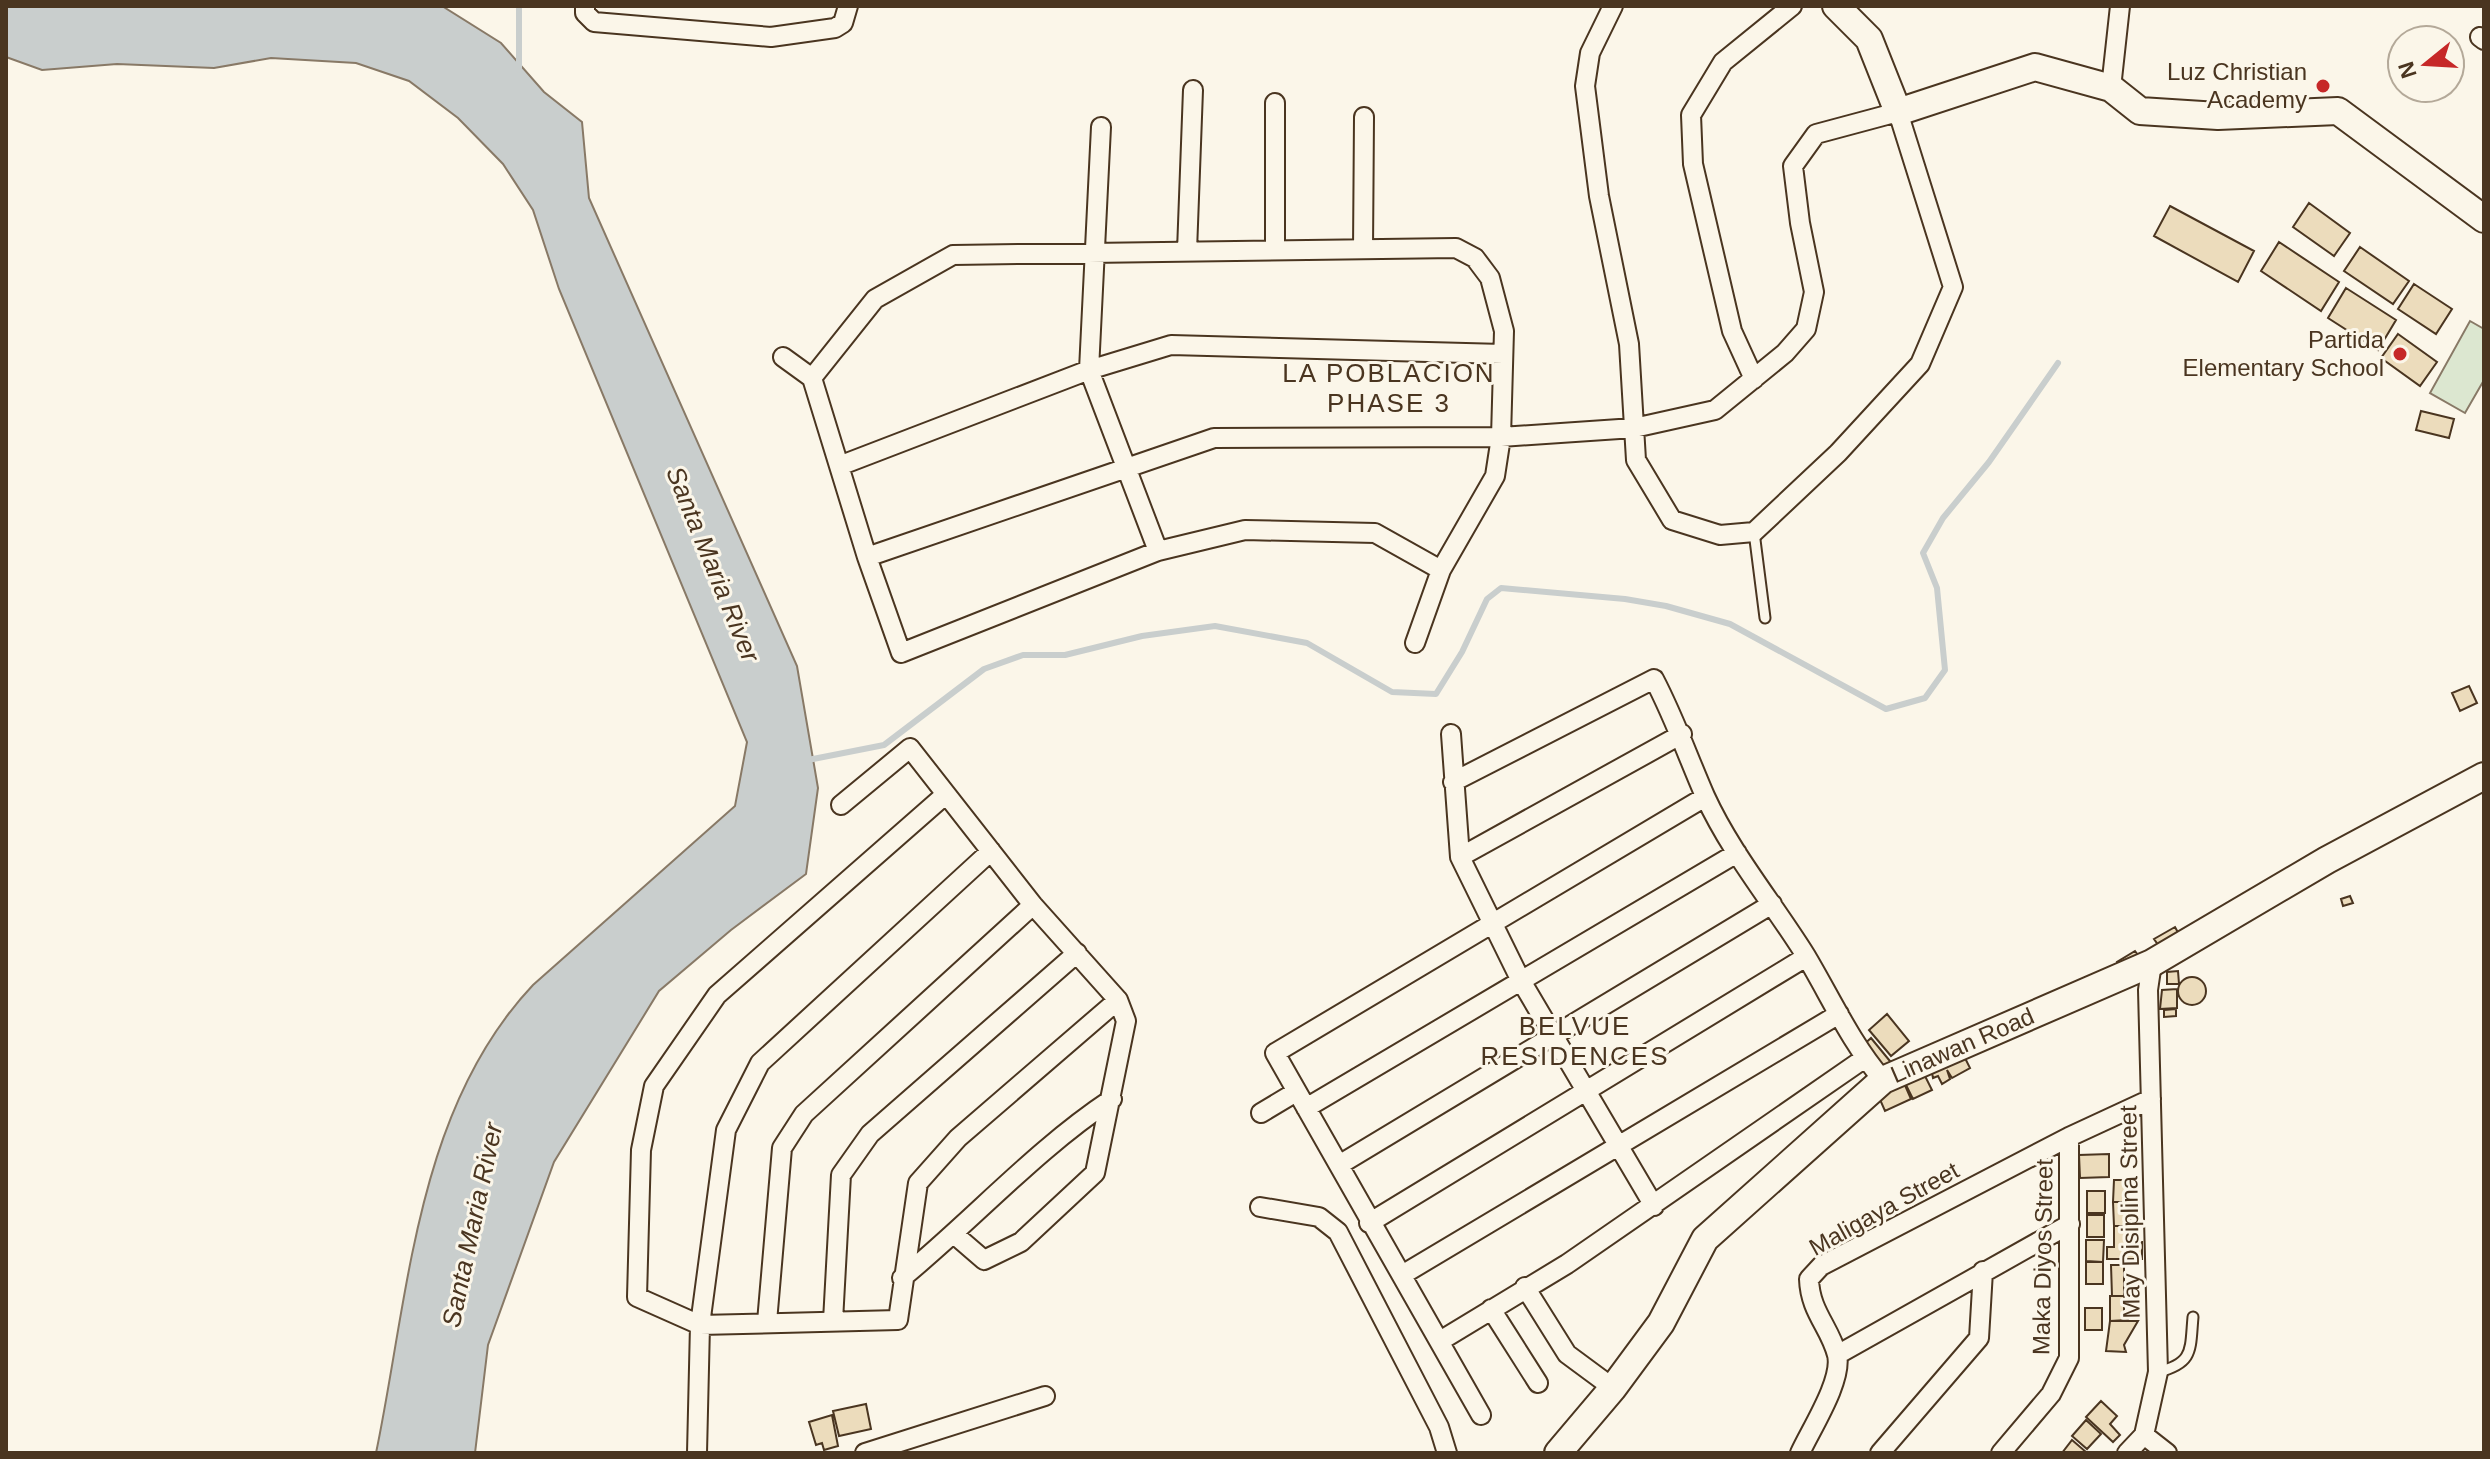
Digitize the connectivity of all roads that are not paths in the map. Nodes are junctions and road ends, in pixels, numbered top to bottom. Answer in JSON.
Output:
{"nodes":[{"id":1,"x":585,"y":6,"type":"edge"},
{"id":2,"x":848,"y":6,"type":"edge"},
{"id":3,"x":1613,"y":6,"type":"edge"},
{"id":4,"x":1792,"y":6,"type":"edge"},
{"id":5,"x":2120,"y":6,"type":"edge"},
{"id":6,"x":1849,"y":10,"type":"edge"},
{"id":7,"x":2111,"y":88,"type":"junction"},
{"id":8,"x":1193,"y":90,"type":"dead end"},
{"id":9,"x":1275,"y":103,"type":"dead end"},
{"id":10,"x":1898,"y":112,"type":"junction"},
{"id":11,"x":1364,"y":117,"type":"dead end"},
{"id":12,"x":1101,"y":127,"type":"dead end"},
{"id":13,"x":2484,"y":219,"type":"edge"},
{"id":14,"x":1363,"y":249,"type":"junction"},
{"id":15,"x":1275,"y":250,"type":"junction"},
{"id":16,"x":1187,"y":251,"type":"junction"},
{"id":17,"x":1096,"y":253,"type":"junction"},
{"id":18,"x":1503,"y":354,"type":"junction"},
{"id":19,"x":783,"y":357,"type":"dead end"},
{"id":20,"x":1089,"y":370,"type":"junction"},
{"id":21,"x":812,"y":378,"type":"junction"},
{"id":22,"x":1754,"y":379,"type":"junction"},
{"id":23,"x":1634,"y":428,"type":"junction"},
{"id":24,"x":1501,"y":437,"type":"junction"},
{"id":25,"x":839,"y":466,"type":"junction"},
{"id":26,"x":1128,"y":467,"type":"junction"},
{"id":27,"x":1754,"y":532,"type":"junction"},
{"id":28,"x":1158,"y":551,"type":"junction"},
{"id":29,"x":867,"y":557,"type":"junction"},
{"id":30,"x":1441,"y":570,"type":"junction"},
{"id":31,"x":1765,"y":618,"type":"dead end"},
{"id":32,"x":1415,"y":643,"type":"dead end"},
{"id":33,"x":1451,"y":734,"type":"dead end"},
{"id":34,"x":1682,"y":734,"type":"junction"},
{"id":35,"x":2484,"y":776,"type":"edge"},
{"id":36,"x":1453,"y":782,"type":"junction"},
{"id":37,"x":945,"y":795,"type":"junction"},
{"id":38,"x":1705,"y":797,"type":"junction"},
{"id":39,"x":841,"y":805,"type":"dead end"},
{"id":40,"x":991,"y":851,"type":"junction"},
{"id":41,"x":1737,"y":853,"type":"junction"},
{"id":42,"x":1460,"y":857,"type":"junction"},
{"id":43,"x":1772,"y":904,"type":"junction"},
{"id":44,"x":1033,"y":905,"type":"junction"},
{"id":45,"x":1490,"y":923,"type":"junction"},
{"id":46,"x":1077,"y":953,"type":"junction"},
{"id":47,"x":1806,"y":957,"type":"junction"},
{"id":48,"x":2152,"y":963,"type":"junction"},
{"id":49,"x":1520,"y":979,"type":"junction"},
{"id":50,"x":1118,"y":1000,"type":"junction"},
{"id":51,"x":1839,"y":1014,"type":"junction"},
{"id":52,"x":1553,"y":1037,"type":"junction"},
{"id":53,"x":1865,"y":1058,"type":"junction"},
{"id":54,"x":1883,"y":1080,"type":"junction"},
{"id":55,"x":1585,"y":1092,"type":"junction"},
{"id":56,"x":1112,"y":1099,"type":"junction"},
{"id":57,"x":2151,"y":1099,"type":"junction"},
{"id":58,"x":1301,"y":1100,"type":"junction"},
{"id":59,"x":1261,"y":1113,"type":"dead end"},
{"id":60,"x":2069,"y":1137,"type":"junction"},
{"id":61,"x":1618,"y":1148,"type":"junction"},
{"id":62,"x":1339,"y":1165,"type":"junction"},
{"id":63,"x":1654,"y":1206,"type":"junction"},
{"id":64,"x":1260,"y":1207,"type":"dead end"},
{"id":65,"x":1369,"y":1223,"type":"junction"},
{"id":66,"x":2070,"y":1224,"type":"junction"},
{"id":67,"x":955,"y":1235,"type":"junction"},
{"id":68,"x":1983,"y":1271,"type":"junction"},
{"id":69,"x":1402,"y":1275,"type":"junction"},
{"id":70,"x":902,"y":1278,"type":"junction"},
{"id":71,"x":1525,"y":1287,"type":"junction"},
{"id":72,"x":1491,"y":1309,"type":"junction"},
{"id":73,"x":2193,"y":1317,"type":"dead end"},
{"id":74,"x":833,"y":1321,"type":"junction"},
{"id":75,"x":767,"y":1322,"type":"junction"},
{"id":76,"x":700,"y":1325,"type":"junction"},
{"id":77,"x":1440,"y":1341,"type":"junction"},
{"id":78,"x":1837,"y":1355,"type":"junction"},
{"id":79,"x":2158,"y":1372,"type":"junction"},
{"id":80,"x":1538,"y":1383,"type":"dead end"},
{"id":81,"x":1613,"y":1388,"type":"junction"},
{"id":82,"x":1045,"y":1396,"type":"dead end"},
{"id":83,"x":1481,"y":1415,"type":"dead end"},
{"id":84,"x":2144,"y":1435,"type":"junction"},
{"id":85,"x":697,"y":1453,"type":"edge"},
{"id":86,"x":865,"y":1453,"type":"edge"},
{"id":87,"x":1447,"y":1453,"type":"edge"},
{"id":88,"x":1558,"y":1453,"type":"edge"},
{"id":89,"x":1800,"y":1453,"type":"edge"},
{"id":90,"x":1880,"y":1453,"type":"edge"},
{"id":91,"x":2001,"y":1453,"type":"edge"},
{"id":92,"x":2127,"y":1453,"type":"edge"},
{"id":93,"x":2167,"y":1453,"type":"edge"}],
"edges":[{"from":1,"to":2,"type":"street"},
{"from":3,"to":23,"type":"street"},
{"from":4,"to":22,"type":"street"},
{"from":5,"to":7,"type":"street"},
{"from":6,"to":10,"type":"street"},
{"from":7,"to":10,"type":"street"},
{"from":7,"to":13,"type":"street"},
{"from":8,"to":16,"type":"street"},
{"from":9,"to":15,"type":"street"},
{"from":10,"to":22,"type":"street"},
{"from":10,"to":27,"type":"street"},
{"from":11,"to":14,"type":"street"},
{"from":12,"to":17,"type":"street"},
{"from":14,"to":15,"type":"street"},
{"from":14,"to":18,"type":"street"},
{"from":15,"to":16,"type":"street"},
{"from":16,"to":17,"type":"street"},
{"from":17,"to":20,"type":"street"},
{"from":17,"to":21,"type":"street"},
{"from":18,"to":20,"type":"street"},
{"from":18,"to":24,"type":"street"},
{"from":19,"to":21,"type":"street"},
{"from":20,"to":25,"type":"street"},
{"from":20,"to":26,"type":"street"},
{"from":21,"to":25,"type":"street"},
{"from":22,"to":23,"type":"street"},
{"from":23,"to":24,"type":"street"},
{"from":23,"to":27,"type":"street"},
{"from":24,"to":26,"type":"street"},
{"from":24,"to":30,"type":"street"},
{"from":25,"to":29,"type":"street"},
{"from":26,"to":28,"type":"street"},
{"from":26,"to":29,"type":"street"},
{"from":27,"to":31,"type":"lane"},
{"from":28,"to":29,"type":"street"},
{"from":28,"to":30,"type":"street"},
{"from":30,"to":32,"type":"street"},
{"from":33,"to":36,"type":"street"},
{"from":34,"to":36,"type":"street"},
{"from":34,"to":38,"type":"street"},
{"from":34,"to":42,"type":"street"},
{"from":35,"to":48,"type":"street","name":"Linawan Road"},
{"from":36,"to":42,"type":"street"},
{"from":37,"to":39,"type":"street"},
{"from":37,"to":40,"type":"street"},
{"from":37,"to":76,"type":"street"},
{"from":38,"to":41,"type":"street"},
{"from":38,"to":45,"type":"street"},
{"from":40,"to":44,"type":"street"},
{"from":40,"to":76,"type":"street"},
{"from":41,"to":43,"type":"street"},
{"from":41,"to":49,"type":"street"},
{"from":42,"to":45,"type":"street"},
{"from":43,"to":47,"type":"street"},
{"from":43,"to":52,"type":"street"},
{"from":44,"to":46,"type":"street"},
{"from":44,"to":75,"type":"street"},
{"from":45,"to":49,"type":"street"},
{"from":45,"to":58,"type":"street"},
{"from":46,"to":50,"type":"street"},
{"from":46,"to":74,"type":"street"},
{"from":47,"to":51,"type":"street"},
{"from":47,"to":55,"type":"street"},
{"from":48,"to":54,"type":"street","name":"Linawan Road"},
{"from":48,"to":57,"type":"street","name":"May Disiplina Street"},
{"from":49,"to":52,"type":"street"},
{"from":49,"to":58,"type":"street"},
{"from":50,"to":56,"type":"street"},
{"from":50,"to":70,"type":"street"},
{"from":51,"to":53,"type":"street"},
{"from":51,"to":61,"type":"street"},
{"from":52,"to":55,"type":"street"},
{"from":52,"to":62,"type":"street"},
{"from":53,"to":54,"type":"street"},
{"from":53,"to":63,"type":"street"},
{"from":54,"to":81,"type":"street","name":"Linawan Road"},
{"from":55,"to":61,"type":"street"},
{"from":55,"to":65,"type":"street"},
{"from":56,"to":67,"type":"street"},
{"from":56,"to":67,"type":"street"},
{"from":57,"to":60,"type":"street","name":"Maligaya Street"},
{"from":57,"to":79,"type":"street","name":"May Disiplina Street"},
{"from":58,"to":59,"type":"street"},
{"from":58,"to":62,"type":"street"},
{"from":60,"to":66,"type":"street","name":"Maka Diyos Street"},
{"from":60,"to":78,"type":"street","name":"Maligaya Street"},
{"from":61,"to":63,"type":"street"},
{"from":61,"to":69,"type":"street"},
{"from":62,"to":65,"type":"street"},
{"from":63,"to":71,"type":"street"},
{"from":64,"to":87,"type":"street"},
{"from":65,"to":69,"type":"street"},
{"from":66,"to":68,"type":"street"},
{"from":66,"to":91,"type":"street","name":"Maka Diyos Street"},
{"from":67,"to":70,"type":"street"},
{"from":68,"to":78,"type":"street"},
{"from":68,"to":90,"type":"street"},
{"from":69,"to":77,"type":"street"},
{"from":70,"to":74,"type":"street"},
{"from":71,"to":72,"type":"street"},
{"from":71,"to":81,"type":"street"},
{"from":72,"to":77,"type":"street"},
{"from":72,"to":80,"type":"street"},
{"from":73,"to":79,"type":"lane"},
{"from":74,"to":75,"type":"street"},
{"from":75,"to":76,"type":"street"},
{"from":76,"to":85,"type":"street"},
{"from":77,"to":83,"type":"street"},
{"from":78,"to":89,"type":"street"},
{"from":79,"to":84,"type":"street","name":"May Disiplina Street"},
{"from":81,"to":88,"type":"street","name":"Linawan Road"},
{"from":82,"to":86,"type":"street"},
{"from":84,"to":92,"type":"street"},
{"from":84,"to":93,"type":"street"}]}
